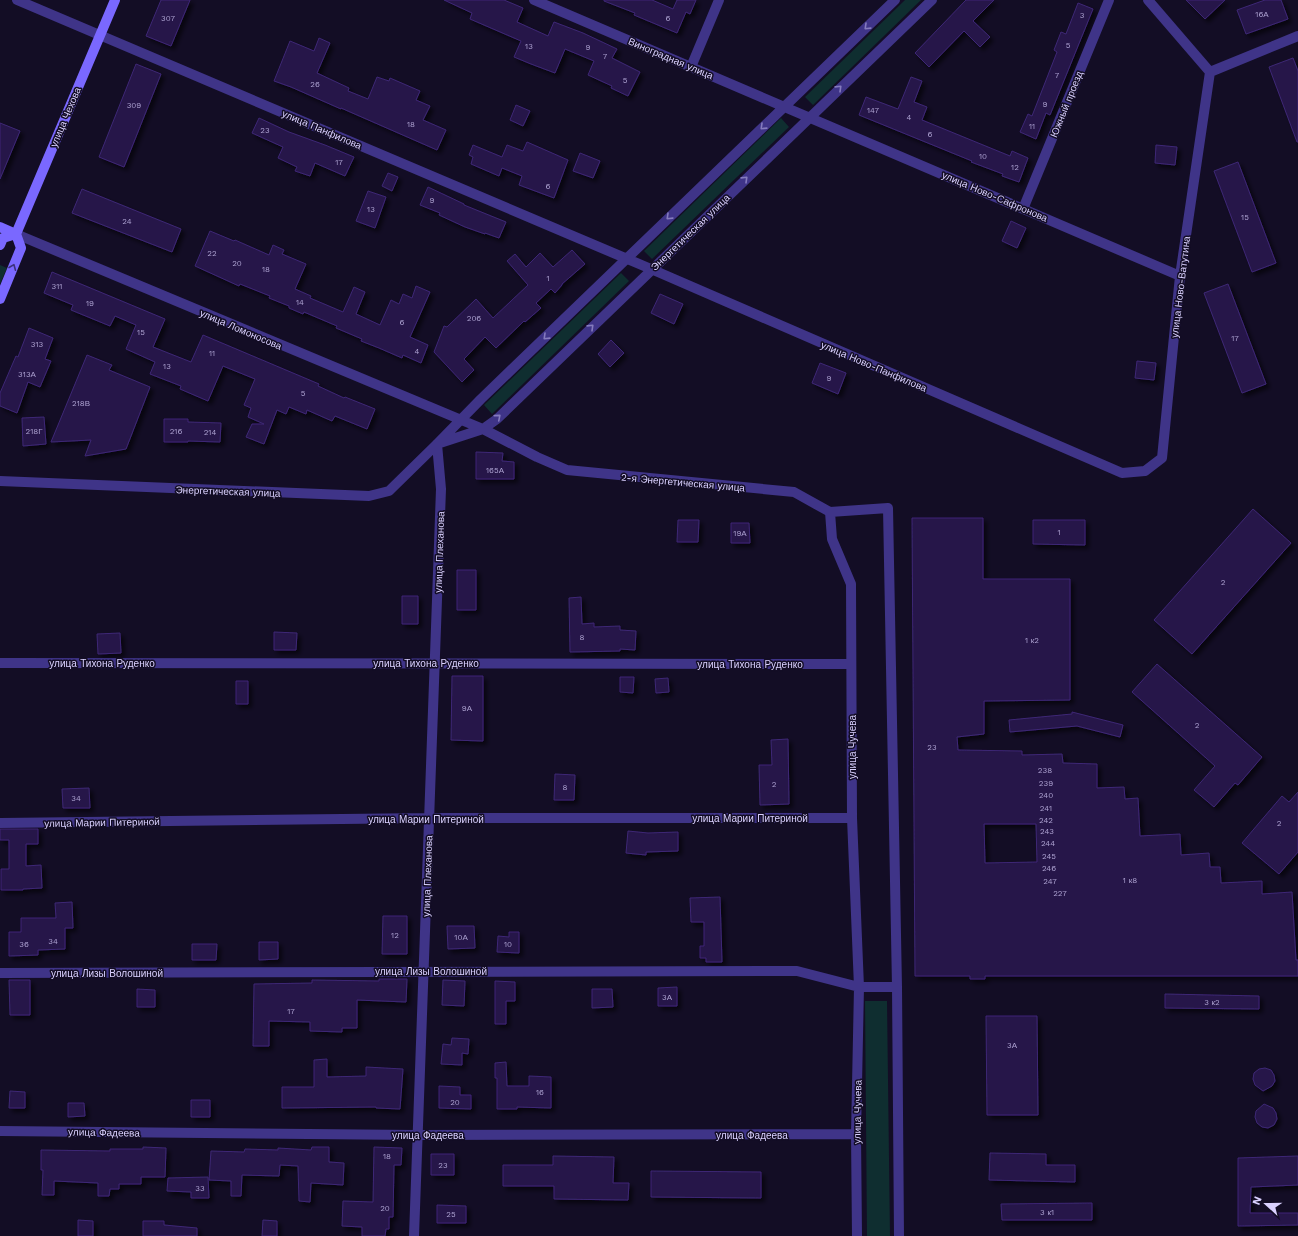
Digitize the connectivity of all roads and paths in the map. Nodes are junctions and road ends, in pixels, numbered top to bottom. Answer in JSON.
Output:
{"nodes":[{"id":1,"x":17,"y":0,"type":"edge"},
{"id":2,"x":115,"y":0,"type":"edge"},
{"id":3,"x":534,"y":0,"type":"edge"},
{"id":4,"x":719,"y":0,"type":"edge"},
{"id":5,"x":895,"y":0,"type":"edge"},
{"id":6,"x":932,"y":0,"type":"edge"},
{"id":7,"x":1108,"y":0,"type":"edge"},
{"id":8,"x":1148,"y":0,"type":"edge"},
{"id":9,"x":100,"y":35,"type":"junction"},
{"id":10,"x":1298,"y":36,"type":"edge"},
{"id":11,"x":691,"y":67,"type":"junction"},
{"id":12,"x":1210,"y":72,"type":"junction"},
{"id":13,"x":784,"y":106,"type":"junction"},
{"id":14,"x":809,"y":117,"type":"junction"},
{"id":15,"x":1023,"y":209,"type":"junction"},
{"id":16,"x":0,"y":227,"type":"edge"},
{"id":17,"x":16,"y":234,"type":"junction"},
{"id":18,"x":0,"y":245,"type":"edge"},
{"id":19,"x":626,"y":259,"type":"junction"},
{"id":20,"x":651,"y":269,"type":"junction"},
{"id":21,"x":1180,"y":276,"type":"junction"},
{"id":22,"x":0,"y":299,"type":"edge"},
{"id":23,"x":460,"y":420,"type":"junction"},
{"id":24,"x":483,"y":429,"type":"junction"},
{"id":25,"x":437,"y":444,"type":"junction"},
{"id":26,"x":1122,"y":473,"type":"joint"},
{"id":27,"x":0,"y":481,"type":"edge"},
{"id":28,"x":830,"y":512,"type":"junction"},
{"id":29,"x":0,"y":663,"type":"edge"},
{"id":30,"x":435,"y":663,"type":"junction"},
{"id":31,"x":851,"y":664,"type":"junction"},
{"id":32,"x":429,"y":818,"type":"junction"},
{"id":33,"x":852,"y":818,"type":"junction"},
{"id":34,"x":0,"y":822,"type":"edge"},
{"id":35,"x":423,"y":971,"type":"junction"},
{"id":36,"x":0,"y":973,"type":"edge"},
{"id":37,"x":860,"y":987,"type":"junction"},
{"id":38,"x":897,"y":987,"type":"junction"},
{"id":39,"x":0,"y":1131,"type":"edge"},
{"id":40,"x":856,"y":1134,"type":"junction"},
{"id":41,"x":417,"y":1135,"type":"junction"},
{"id":42,"x":414,"y":1236,"type":"edge"},
{"id":43,"x":858,"y":1236,"type":"edge"},
{"id":44,"x":899,"y":1236,"type":"edge"}],
"edges":[{"from":1,"to":9,"type":"street","name":"улица Панфилова"},
{"from":2,"to":9,"type":"main road","name":"улица Чехова"},
{"from":3,"to":11,"type":"street","name":"Виноградная улица"},
{"from":4,"to":11,"type":"street"},
{"from":5,"to":13,"type":"street","name":"Энергетическая улица","one_way":true},
{"from":14,"to":6,"type":"street","name":"Энергетическая улица","one_way":true},
{"from":7,"to":15,"type":"street","name":"Южный проезд"},
{"from":8,"to":12,"type":"street"},
{"from":9,"to":17,"type":"main road","name":"улица Чехова"},
{"from":9,"to":19,"type":"street","name":"улица Панфилова"},
{"from":10,"to":12,"type":"street"},
{"from":11,"to":13,"type":"street","name":"Виноградная улица"},
{"from":12,"to":21,"type":"street","name":"улица Ново-Ватутина"},
{"from":13,"to":14,"type":"street","name":"Виноградная улица"},
{"from":13,"to":19,"type":"street","name":"Энергетическая улица","one_way":true},
{"from":14,"to":15,"type":"street","name":"улица Ново-Сафронова"},
{"from":20,"to":14,"type":"street","name":"Энергетическая улица","one_way":true},
{"from":15,"to":21,"type":"street","name":"улица Ново-Сафронова"},
{"from":16,"to":17,"type":"main road","name":"улица Ломоносова"},
{"from":17,"to":18,"type":"main road"},
{"from":22,"to":17,"type":"main road","one_way":true},
{"from":17,"to":23,"type":"street","name":"улица Ломоносова"},
{"from":19,"to":20,"type":"street","name":"улица Ново-Панфилова"},
{"from":19,"to":23,"type":"street","name":"Энергетическая улица","one_way":true},
{"from":24,"to":20,"type":"street","name":"Энергетическая улица","one_way":true},
{"from":20,"to":26,"type":"street","name":"улица Ново-Панфилова"},
{"from":21,"to":26,"type":"street","name":"улица Ново-Ватутина"},
{"from":23,"to":24,"type":"street","name":"улица Ломоносова"},
{"from":23,"to":25,"type":"street","name":"Энергетическая улица"},
{"from":24,"to":25,"type":"street","name":"Энергетическая улица"},
{"from":24,"to":28,"type":"street","name":"2-я Энергетическая улица"},
{"from":25,"to":27,"type":"street","name":"Энергетическая улица"},
{"from":25,"to":30,"type":"street","name":"улица Плеханова"},
{"from":28,"to":31,"type":"street","name":"улица Чучева"},
{"from":28,"to":38,"type":"street"},
{"from":29,"to":30,"type":"street","name":"улица Тихона Руденко"},
{"from":30,"to":31,"type":"street","name":"улица Тихона Руденко"},
{"from":30,"to":32,"type":"street","name":"улица Плеханова"},
{"from":31,"to":33,"type":"street","name":"улица Чучева"},
{"from":32,"to":33,"type":"street","name":"улица Марии Питериной"},
{"from":32,"to":34,"type":"street","name":"улица Марии Питериной"},
{"from":32,"to":35,"type":"street","name":"улица Плеханова"},
{"from":33,"to":37,"type":"street","name":"улица Чучева"},
{"from":35,"to":36,"type":"street","name":"улица Лизы Волошиной"},
{"from":35,"to":37,"type":"street","name":"улица Лизы Волошиной"},
{"from":35,"to":41,"type":"street","name":"улица Плеханова"},
{"from":37,"to":38,"type":"street"},
{"from":37,"to":40,"type":"street","name":"улица Чучева"},
{"from":38,"to":44,"type":"street"},
{"from":39,"to":41,"type":"street","name":"улица Фадеева"},
{"from":40,"to":41,"type":"street","name":"улица Фадеева"},
{"from":40,"to":43,"type":"street","name":"улица Чучева"},
{"from":41,"to":42,"type":"street","name":"улица Плеханова"}]}
